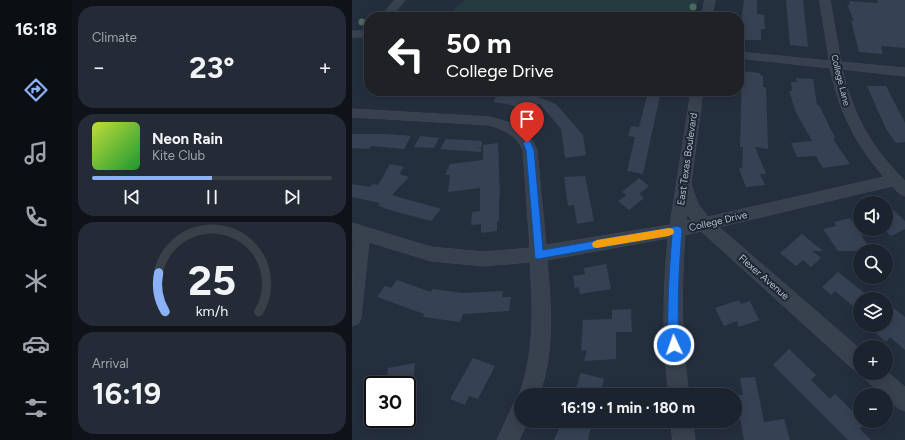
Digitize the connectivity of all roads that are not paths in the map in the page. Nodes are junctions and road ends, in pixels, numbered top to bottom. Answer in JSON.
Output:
{"nodes":[{"id":1,"x":400,"y":0,"type":"edge"},
{"id":2,"x":710,"y":0,"type":"edge"},
{"id":3,"x":825,"y":0,"type":"edge"},
{"id":4,"x":390,"y":12,"type":"edge"},
{"id":5,"x":708,"y":12,"type":"edge"},
{"id":6,"x":352,"y":34,"type":"edge"},
{"id":7,"x":364,"y":34,"type":"edge"},
{"id":8,"x":744,"y":55,"type":"edge"},
{"id":9,"x":836,"y":65,"type":"junction"},
{"id":10,"x":905,"y":72,"type":"edge"},
{"id":11,"x":696,"y":96,"type":"edge"},
{"id":12,"x":352,"y":113,"type":"edge"},
{"id":13,"x":684,"y":182,"type":"junction"},
{"id":14,"x":900,"y":185,"type":"edge"},
{"id":15,"x":704,"y":224,"type":"junction"},
{"id":16,"x":678,"y":230,"type":"junction"},
{"id":17,"x":357,"y":232,"type":"edge"},
{"id":18,"x":538,"y":255,"type":"junction"},
{"id":19,"x":352,"y":317,"type":"edge"},
{"id":20,"x":853,"y":356,"type":"edge"},
{"id":21,"x":881,"y":380,"type":"edge"},
{"id":22,"x":531,"y":388,"type":"edge"},
{"id":23,"x":677,"y":388,"type":"edge"},
{"id":24,"x":905,"y":401,"type":"edge"},
{"id":25,"x":514,"y":428,"type":"edge"},
{"id":26,"x":683,"y":428,"type":"edge"},
{"id":27,"x":508,"y":440,"type":"edge"},
{"id":28,"x":684,"y":440,"type":"edge"}],
"edges":[{"from":1,"to":4,"type":"street"},
{"from":2,"to":5,"type":"street"},
{"from":3,"to":9,"type":"street","name":"College Lane"},
{"from":6,"to":7,"type":"street"},
{"from":8,"to":9,"type":"street"},
{"from":9,"to":10,"type":"street"},
{"from":9,"to":14,"type":"street","name":"College Lane"},
{"from":11,"to":13,"type":"street","name":"East Texas Boulevard"},
{"from":12,"to":18,"type":"street"},
{"from":13,"to":15,"type":"street","name":"Flexer Avenue"},
{"from":13,"to":16,"type":"street","name":"East Texas Boulevard"},
{"from":14,"to":15,"type":"street","name":"College Drive"},
{"from":15,"to":16,"type":"street","name":"College Drive"},
{"from":15,"to":20,"type":"street","name":"Flexer Avenue"},
{"from":16,"to":18,"type":"street","name":"College Drive"},
{"from":16,"to":23,"type":"street","name":"East Texas Boulevard"},
{"from":17,"to":18,"type":"street","name":"College Drive"},
{"from":17,"to":19,"type":"street"},
{"from":18,"to":22,"type":"street"},
{"from":21,"to":24,"type":"street"},
{"from":25,"to":27,"type":"street"},
{"from":26,"to":28,"type":"street"}]}
